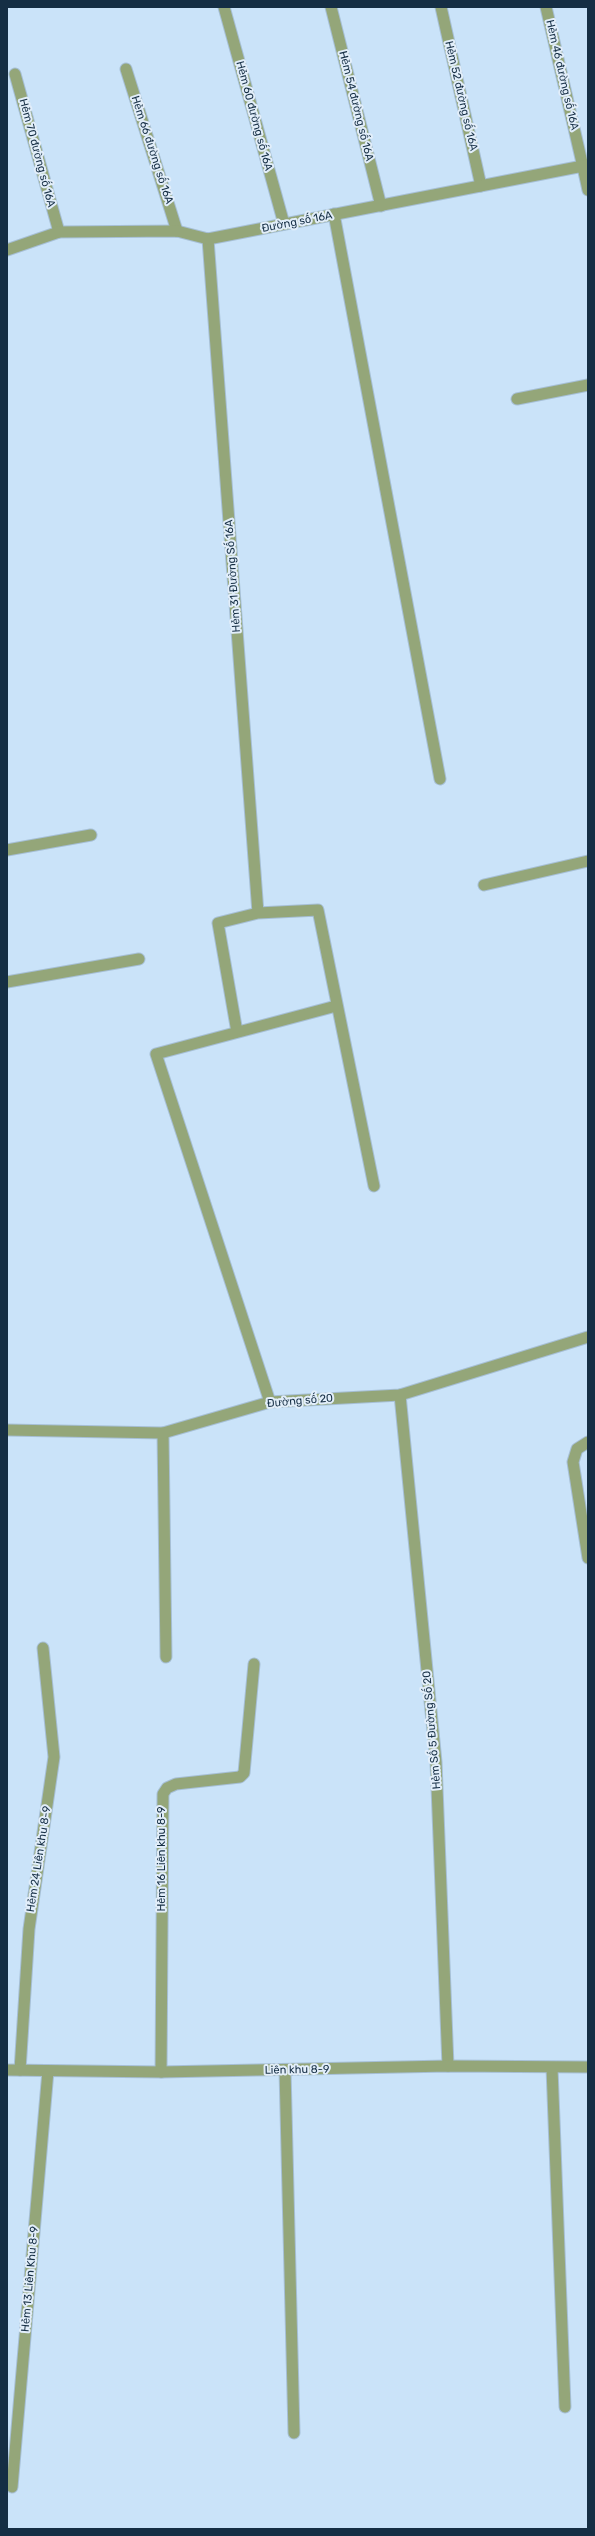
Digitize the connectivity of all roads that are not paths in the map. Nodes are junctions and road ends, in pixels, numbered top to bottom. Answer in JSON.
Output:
{"nodes":[{"id":1,"x":224,"y":7,"type":"edge"},
{"id":2,"x":331,"y":7,"type":"edge"},
{"id":3,"x":441,"y":7,"type":"edge"},
{"id":4,"x":546,"y":7,"type":"edge"},
{"id":5,"x":126,"y":69,"type":"dead end"},
{"id":6,"x":15,"y":74,"type":"dead end"},
{"id":7,"x":586,"y":166,"type":"edge"},
{"id":8,"x":482,"y":186,"type":"junction"},
{"id":9,"x":588,"y":190,"type":"edge"},
{"id":10,"x":381,"y":206,"type":"junction"},
{"id":11,"x":334,"y":214,"type":"junction"},
{"id":12,"x":284,"y":224,"type":"junction"},
{"id":13,"x":178,"y":231,"type":"junction"},
{"id":14,"x":59,"y":232,"type":"junction"},
{"id":15,"x":208,"y":239,"type":"junction"},
{"id":16,"x":7,"y":250,"type":"edge"},
{"id":17,"x":588,"y":385,"type":"edge"},
{"id":18,"x":517,"y":399,"type":"dead end"},
{"id":19,"x":440,"y":778,"type":"dead end"},
{"id":20,"x":91,"y":835,"type":"dead end"},
{"id":21,"x":7,"y":850,"type":"edge"},
{"id":22,"x":588,"y":861,"type":"edge"},
{"id":23,"x":484,"y":885,"type":"dead end"},
{"id":24,"x":258,"y":913,"type":"junction"},
{"id":25,"x":139,"y":959,"type":"dead end"},
{"id":26,"x":7,"y":982,"type":"edge"},
{"id":27,"x":336,"y":1006,"type":"junction"},
{"id":28,"x":237,"y":1032,"type":"junction"},
{"id":29,"x":374,"y":1186,"type":"dead end"},
{"id":30,"x":588,"y":1337,"type":"edge"},
{"id":31,"x":400,"y":1395,"type":"junction"},
{"id":32,"x":270,"y":1402,"type":"junction"},
{"id":33,"x":7,"y":1430,"type":"edge"},
{"id":34,"x":162,"y":1433,"type":"junction"},
{"id":35,"x":588,"y":1442,"type":"edge"},
{"id":36,"x":588,"y":1558,"type":"edge"},
{"id":37,"x":43,"y":1648,"type":"dead end"},
{"id":38,"x":166,"y":1657,"type":"dead end"},
{"id":39,"x":254,"y":1664,"type":"dead end"},
{"id":40,"x":448,"y":2066,"type":"junction"},
{"id":41,"x":588,"y":2067,"type":"edge"},
{"id":42,"x":552,"y":2068,"type":"junction"},
{"id":43,"x":7,"y":2070,"type":"edge"},
{"id":44,"x":20,"y":2070,"type":"junction"},
{"id":45,"x":285,"y":2070,"type":"junction"},
{"id":46,"x":48,"y":2071,"type":"junction"},
{"id":47,"x":161,"y":2072,"type":"junction"},
{"id":48,"x":565,"y":2407,"type":"dead end"},
{"id":49,"x":294,"y":2433,"type":"dead end"},
{"id":50,"x":12,"y":2487,"type":"dead end"}],
"edges":[{"from":1,"to":12,"type":"street","name":"Hẻm 60 đường số 16A"},
{"from":2,"to":10,"type":"street","name":"Hẻm 54 đường số 16A"},
{"from":3,"to":8,"type":"street","name":"Hẻm 52 đường số 16A"},
{"from":4,"to":7,"type":"street","name":"Hẻm 46 đường số 16A"},
{"from":5,"to":13,"type":"street","name":"Hẻm 66 đường số 16A"},
{"from":6,"to":14,"type":"street","name":"Hẻm 70 đường số 16A"},
{"from":7,"to":8,"type":"street","name":"Đường số 16A"},
{"from":7,"to":9,"type":"street","name":"Hẻm 46 đường số 16A"},
{"from":8,"to":10,"type":"street","name":"Đường số 16A"},
{"from":10,"to":11,"type":"street","name":"Đường số 16A"},
{"from":11,"to":12,"type":"street","name":"Đường số 16A"},
{"from":11,"to":19,"type":"street"},
{"from":12,"to":15,"type":"street","name":"Đường số 16A"},
{"from":13,"to":14,"type":"street","name":"Đường số 16A"},
{"from":13,"to":15,"type":"street","name":"Đường số 16A"},
{"from":14,"to":16,"type":"street","name":"Đường số 16A"},
{"from":15,"to":24,"type":"street","name":"Hẻm 31 Đường Số 16A"},
{"from":17,"to":18,"type":"street"},
{"from":20,"to":21,"type":"street"},
{"from":22,"to":23,"type":"street"},
{"from":24,"to":27,"type":"street"},
{"from":24,"to":28,"type":"street"},
{"from":25,"to":26,"type":"street"},
{"from":27,"to":28,"type":"street"},
{"from":27,"to":29,"type":"street"},
{"from":28,"to":32,"type":"street"},
{"from":30,"to":31,"type":"street","name":"Đường số 20"},
{"from":31,"to":32,"type":"street","name":"Đường số 20"},
{"from":31,"to":40,"type":"street","name":"Hẻm Số 5 Đường Số 20"},
{"from":32,"to":34,"type":"street","name":"Đường số 20"},
{"from":33,"to":34,"type":"street","name":"Đường số 20"},
{"from":34,"to":38,"type":"street"},
{"from":35,"to":36,"type":"street"},
{"from":37,"to":44,"type":"street","name":"Hẻm 24 Liên khu 8-9"},
{"from":39,"to":47,"type":"street","name":"Hẻm 16 Liên khu 8-9"},
{"from":40,"to":42,"type":"street","name":"Liên khu 8-9"},
{"from":40,"to":45,"type":"street","name":"Liên khu 8-9"},
{"from":41,"to":42,"type":"street","name":"Liên khu 8-9"},
{"from":42,"to":48,"type":"street"},
{"from":43,"to":44,"type":"street","name":"Liên khu 8-9"},
{"from":44,"to":46,"type":"street","name":"Liên khu 8-9"},
{"from":45,"to":47,"type":"street","name":"Liên khu 8-9"},
{"from":45,"to":49,"type":"street"},
{"from":46,"to":47,"type":"street","name":"Liên khu 8-9"},
{"from":46,"to":50,"type":"street","name":"Hẻm 13 Liên Khu 8-9"}]}
